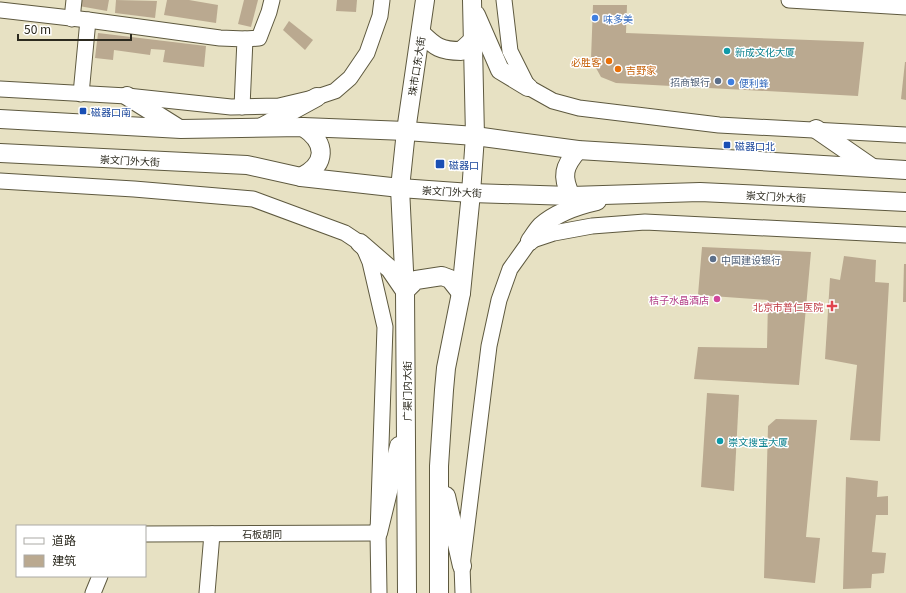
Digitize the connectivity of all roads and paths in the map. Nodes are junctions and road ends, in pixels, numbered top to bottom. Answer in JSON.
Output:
{"nodes":[{"id":1,"x":74,"y":0,"type":"edge"},
{"id":2,"x":272,"y":0,"type":"edge"},
{"id":3,"x":382,"y":0,"type":"edge"},
{"id":4,"x":425,"y":0,"type":"edge"},
{"id":5,"x":504,"y":0,"type":"edge"},
{"id":6,"x":789,"y":0,"type":"edge"},
{"id":7,"x":472,"y":3,"type":"edge"},
{"id":8,"x":906,"y":7,"type":"edge"},
{"id":9,"x":0,"y":10,"type":"edge"},
{"id":10,"x":72,"y":19,"type":"junction"},
{"id":11,"x":88,"y":20,"type":"junction"},
{"id":12,"x":421,"y":33,"type":"junction"},
{"id":13,"x":245,"y":39,"type":"junction"},
{"id":14,"x":473,"y":40,"type":"junction"},
{"id":15,"x":528,"y":87,"type":"junction"},
{"id":16,"x":0,"y":89,"type":"edge"},
{"id":17,"x":81,"y":94,"type":"junction"},
{"id":18,"x":128,"y":96,"type":"junction"},
{"id":19,"x":317,"y":97,"type":"junction"},
{"id":20,"x":242,"y":107,"type":"junction"},
{"id":21,"x":0,"y":119,"type":"edge"},
{"id":22,"x":303,"y":128,"type":"junction"},
{"id":23,"x":181,"y":129,"type":"junction"},
{"id":24,"x":258,"y":129,"type":"junction"},
{"id":25,"x":816,"y":130,"type":"junction"},
{"id":26,"x":406,"y":131,"type":"junction"},
{"id":27,"x":906,"y":135,"type":"edge"},
{"id":28,"x":474,"y":136,"type":"junction"},
{"id":29,"x":578,"y":150,"type":"junction"},
{"id":30,"x":0,"y":154,"type":"edge"},
{"id":31,"x":872,"y":168,"type":"junction"},
{"id":32,"x":906,"y":170,"type":"edge"},
{"id":33,"x":301,"y":177,"type":"junction"},
{"id":34,"x":0,"y":181,"type":"edge"},
{"id":35,"x":400,"y":188,"type":"junction"},
{"id":36,"x":471,"y":193,"type":"junction"},
{"id":37,"x":627,"y":194,"type":"junction"},
{"id":38,"x":571,"y":196,"type":"junction"},
{"id":39,"x":906,"y":202,"type":"edge"},
{"id":40,"x":906,"y":235,"type":"edge"},
{"id":41,"x":530,"y":241,"type":"junction"},
{"id":42,"x":360,"y":243,"type":"junction"},
{"id":43,"x":405,"y":291,"type":"junction"},
{"id":44,"x":461,"y":293,"type":"junction"},
{"id":45,"x":406,"y":418,"type":"junction"},
{"id":46,"x":439,"y":466,"type":"junction"},
{"id":47,"x":378,"y":533,"type":"junction"},
{"id":48,"x":146,"y":534,"type":"edge"},
{"id":49,"x":212,"y":534,"type":"junction"},
{"id":50,"x":462,"y":566,"type":"junction"},
{"id":51,"x":100,"y":577,"type":"edge"},
{"id":52,"x":94,"y":593,"type":"edge"},
{"id":53,"x":207,"y":593,"type":"edge"},
{"id":54,"x":379,"y":593,"type":"edge"},
{"id":55,"x":407,"y":593,"type":"edge"},
{"id":56,"x":439,"y":593,"type":"edge"},
{"id":57,"x":463,"y":593,"type":"edge"}],
"edges":[{"from":1,"to":10,"type":"street"},
{"from":2,"to":13,"type":"street"},
{"from":3,"to":19,"type":"street"},
{"from":4,"to":12,"type":"main road","name":"珠市口东大街"},
{"from":5,"to":15,"type":"street"},
{"from":6,"to":8,"type":"street"},
{"from":7,"to":14,"type":"main road"},
{"from":7,"to":15,"type":"main road"},
{"from":9,"to":10,"type":"street"},
{"from":10,"to":11,"type":"street"},
{"from":11,"to":13,"type":"street"},
{"from":11,"to":17,"type":"street"},
{"from":12,"to":14,"type":"main road"},
{"from":12,"to":26,"type":"main road","name":"珠市口东大街"},
{"from":13,"to":20,"type":"street"},
{"from":14,"to":28,"type":"main road"},
{"from":15,"to":25,"type":"street"},
{"from":16,"to":17,"type":"street"},
{"from":17,"to":18,"type":"street"},
{"from":18,"to":20,"type":"street"},
{"from":18,"to":23,"type":"main road"},
{"from":19,"to":20,"type":"street"},
{"from":19,"to":24,"type":"main road"},
{"from":21,"to":23,"type":"main road"},
{"from":22,"to":24,"type":"main road"},
{"from":22,"to":26,"type":"main road"},
{"from":22,"to":33,"type":"main road"},
{"from":23,"to":24,"type":"main road"},
{"from":25,"to":27,"type":"street"},
{"from":25,"to":31,"type":"main road"},
{"from":26,"to":28,"type":"main road"},
{"from":26,"to":35,"type":"main road","name":"珠市口东大街"},
{"from":28,"to":29,"type":"main road"},
{"from":28,"to":36,"type":"main road"},
{"from":29,"to":31,"type":"main road"},
{"from":29,"to":38,"type":"main road"},
{"from":30,"to":33,"type":"main road","name":"崇文门外大街"},
{"from":31,"to":32,"type":"main road"},
{"from":33,"to":35,"type":"main road","name":"崇文门外大街"},
{"from":34,"to":42,"type":"street"},
{"from":35,"to":36,"type":"main road","name":"崇文门外大街"},
{"from":35,"to":43,"type":"main road","name":"广渠门内大街"},
{"from":36,"to":38,"type":"main road","name":"崇文门外大街"},
{"from":36,"to":44,"type":"main road"},
{"from":37,"to":38,"type":"main road","name":"崇文门外大街"},
{"from":37,"to":39,"type":"main road","name":"崇文门外大街"},
{"from":37,"to":41,"type":"main road"},
{"from":40,"to":41,"type":"street"},
{"from":41,"to":50,"type":"street"},
{"from":42,"to":43,"type":"main road"},
{"from":42,"to":47,"type":"street"},
{"from":43,"to":44,"type":"main road"},
{"from":43,"to":45,"type":"main road","name":"广渠门内大街"},
{"from":44,"to":46,"type":"main road"},
{"from":45,"to":47,"type":"main road"},
{"from":45,"to":55,"type":"main road","name":"广渠门内大街"},
{"from":46,"to":50,"type":"main road"},
{"from":46,"to":56,"type":"main road"},
{"from":47,"to":49,"type":"street","name":"石板胡同"},
{"from":47,"to":54,"type":"street"},
{"from":48,"to":49,"type":"street","name":"石板胡同"},
{"from":49,"to":53,"type":"street"},
{"from":50,"to":57,"type":"street"},
{"from":51,"to":52,"type":"street"}]}
